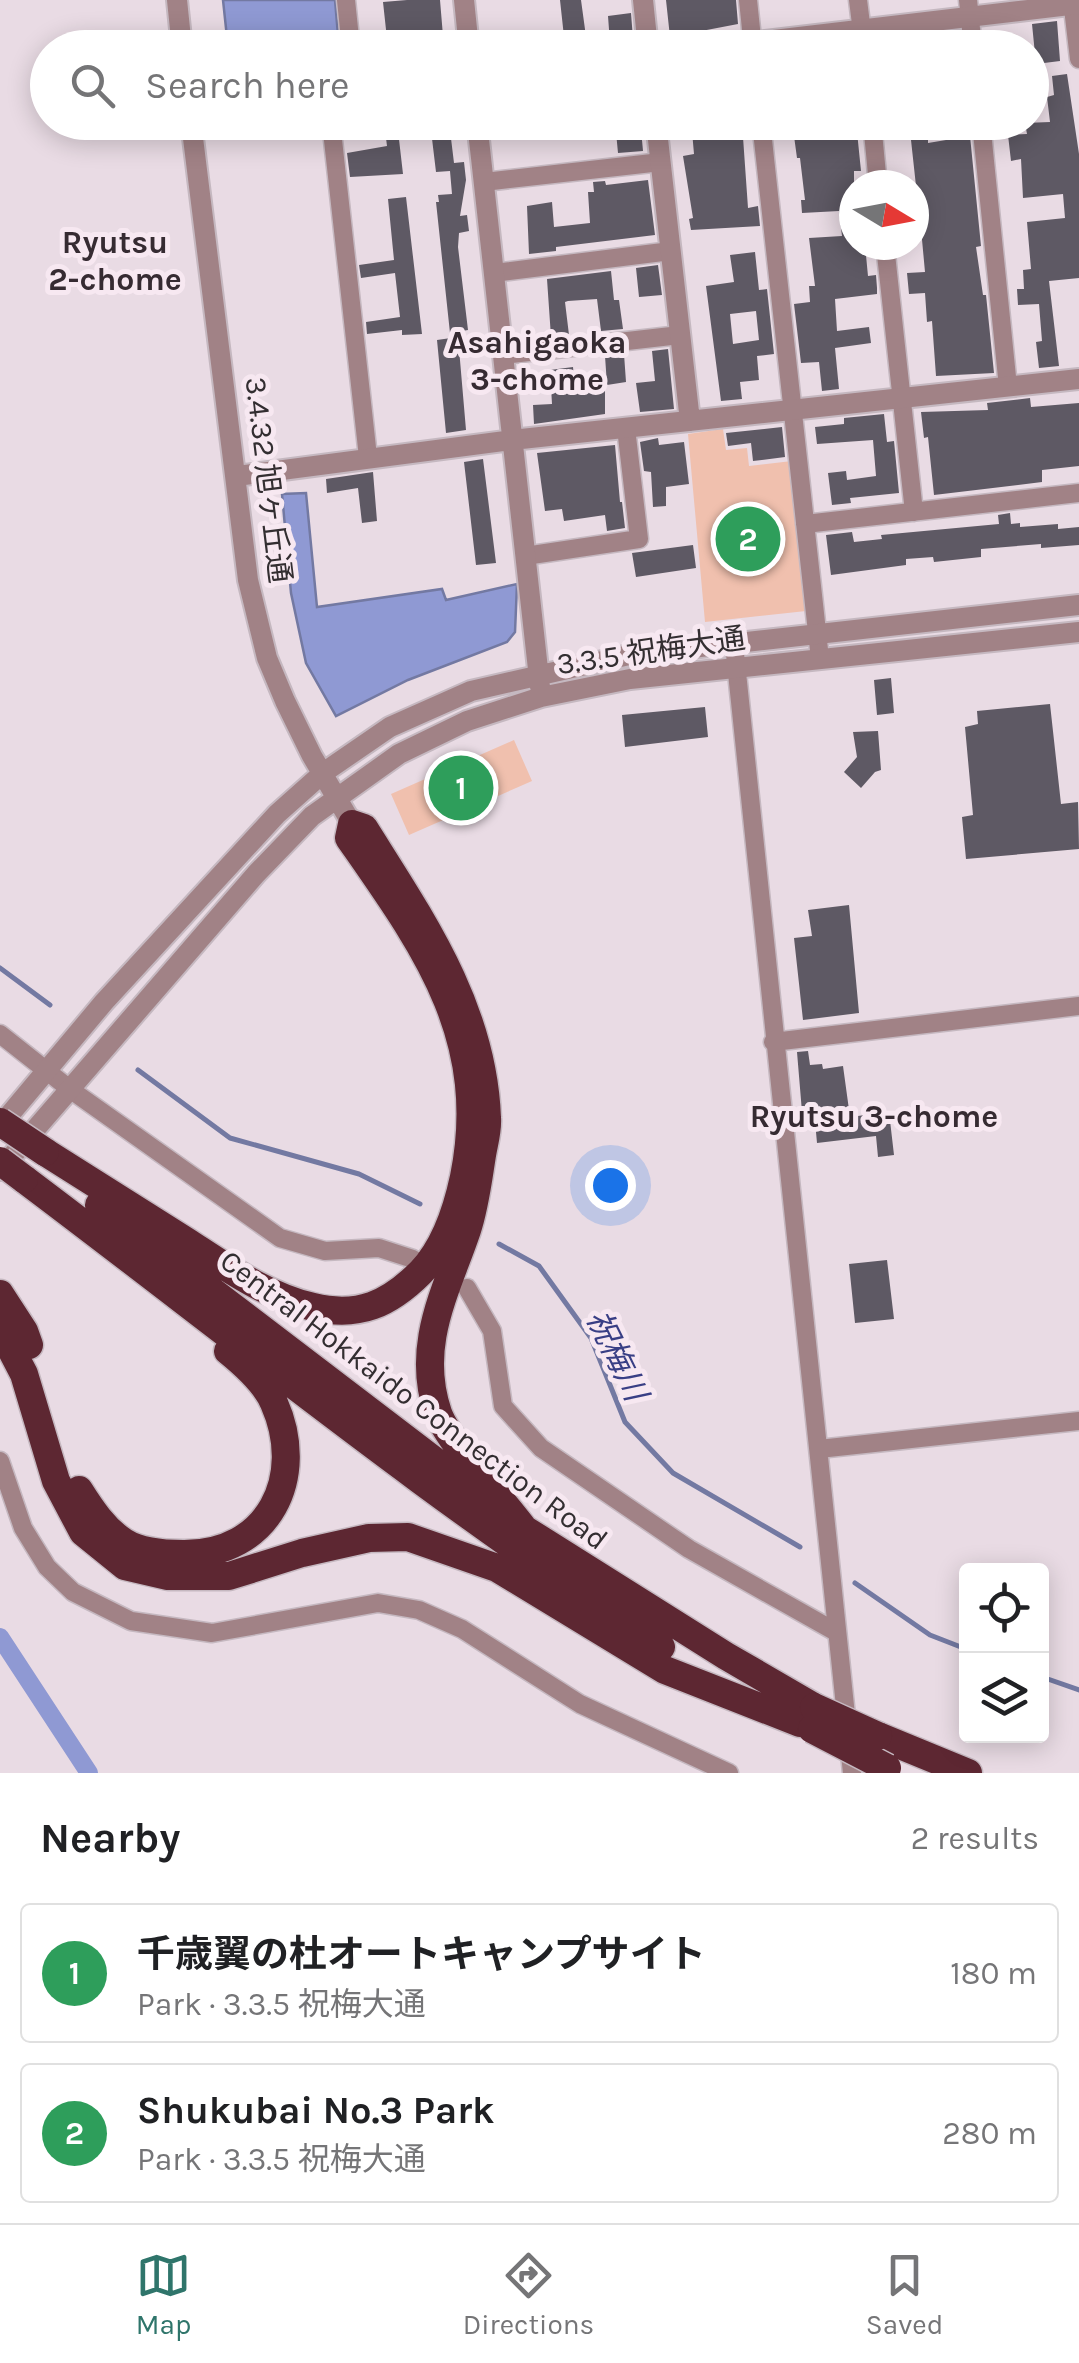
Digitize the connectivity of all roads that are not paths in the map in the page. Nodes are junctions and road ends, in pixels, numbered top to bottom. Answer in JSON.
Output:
{"nodes":[{"id":1,"x":177,"y":0,"type":"edge"},
{"id":2,"x":346,"y":0,"type":"edge"},
{"id":3,"x":464,"y":0,"type":"edge"},
{"id":4,"x":643,"y":0,"type":"edge"},
{"id":5,"x":748,"y":0,"type":"edge"},
{"id":6,"x":858,"y":0,"type":"edge"},
{"id":7,"x":1075,"y":3,"type":"edge"},
{"id":8,"x":969,"y":8,"type":"edge"},
{"id":9,"x":180,"y":30,"type":"edge"},
{"id":10,"x":349,"y":30,"type":"edge"},
{"id":11,"x":467,"y":30,"type":"edge"},
{"id":12,"x":646,"y":30,"type":"edge"},
{"id":13,"x":751,"y":30,"type":"edge"},
{"id":14,"x":861,"y":30,"type":"edge"},
{"id":15,"x":891,"y":30,"type":"edge"},
{"id":16,"x":1079,"y":60,"type":"edge"},
{"id":17,"x":193,"y":140,"type":"edge"},
{"id":18,"x":333,"y":140,"type":"edge"},
{"id":19,"x":480,"y":140,"type":"edge"},
{"id":20,"x":658,"y":140,"type":"edge"},
{"id":21,"x":764,"y":140,"type":"edge"},
{"id":22,"x":874,"y":140,"type":"edge"},
{"id":23,"x":983,"y":140,"type":"edge"},
{"id":24,"x":661,"y":162,"type":"junction"},
{"id":25,"x":877,"y":170,"type":"edge"},
{"id":26,"x":484,"y":182,"type":"junction"},
{"id":27,"x":671,"y":252,"type":"junction"},
{"id":28,"x":887,"y":260,"type":"edge"},
{"id":29,"x":494,"y":273,"type":"junction"},
{"id":30,"x":680,"y":335,"type":"junction"},
{"id":31,"x":503,"y":355,"type":"junction"},
{"id":32,"x":1079,"y":379,"type":"edge"},
{"id":33,"x":1008,"y":387,"type":"junction"},
{"id":34,"x":902,"y":398,"type":"junction"},
{"id":35,"x":793,"y":410,"type":"junction"},
{"id":36,"x":690,"y":421,"type":"junction"},
{"id":37,"x":626,"y":428,"type":"junction"},
{"id":38,"x":512,"y":440,"type":"junction"},
{"id":39,"x":368,"y":457,"type":"junction"},
{"id":40,"x":238,"y":476,"type":"junction"},
{"id":41,"x":1079,"y":493,"type":"edge"},
{"id":42,"x":914,"y":512,"type":"junction"},
{"id":43,"x":806,"y":524,"type":"junction"},
{"id":44,"x":524,"y":556,"type":"junction"},
{"id":45,"x":1079,"y":605,"type":"edge"},
{"id":46,"x":818,"y":632,"type":"junction"},
{"id":47,"x":1079,"y":632,"type":"edge"},
{"id":48,"x":734,"y":644,"type":"junction"},
{"id":49,"x":820,"y":659,"type":"junction"},
{"id":50,"x":736,"y":669,"type":"junction"},
{"id":51,"x":538,"y":674,"type":"junction"},
{"id":52,"x":542,"y":697,"type":"junction"},
{"id":53,"x":323,"y":774,"type":"junction"},
{"id":54,"x":338,"y":796,"type":"junction"},
{"id":55,"x":352,"y":824,"type":"junction"},
{"id":56,"x":1079,"y":1006,"type":"edge"},
{"id":57,"x":0,"y":1034,"type":"edge"},
{"id":58,"x":773,"y":1042,"type":"junction"},
{"id":59,"x":47,"y":1070,"type":"junction"},
{"id":60,"x":71,"y":1090,"type":"junction"},
{"id":61,"x":0,"y":1126,"type":"edge"},
{"id":62,"x":0,"y":1161,"type":"edge"},
{"id":63,"x":27,"y":1165,"type":"edge"},
{"id":64,"x":413,"y":1259,"type":"dead end"},
{"id":65,"x":468,"y":1288,"type":"dead end"},
{"id":66,"x":0,"y":1294,"type":"edge"},
{"id":67,"x":197,"y":1309,"type":"junction"},
{"id":68,"x":0,"y":1328,"type":"edge"},
{"id":69,"x":1079,"y":1421,"type":"edge"},
{"id":70,"x":819,"y":1449,"type":"junction"},
{"id":71,"x":0,"y":1461,"type":"edge"},
{"id":72,"x":524,"y":1529,"type":"junction"},
{"id":73,"x":836,"y":1632,"type":"junction"},
{"id":74,"x":809,"y":1719,"type":"junction"},
{"id":75,"x":893,"y":1770,"type":"edge"},
{"id":76,"x":730,"y":1773,"type":"edge"},
{"id":77,"x":852,"y":1773,"type":"edge"},
{"id":78,"x":968,"y":1773,"type":"edge"}],
"edges":[{"from":1,"to":9,"type":"street"},
{"from":2,"to":10,"type":"street"},
{"from":3,"to":11,"type":"street"},
{"from":4,"to":12,"type":"street"},
{"from":5,"to":13,"type":"street"},
{"from":6,"to":14,"type":"street"},
{"from":7,"to":8,"type":"street"},
{"from":7,"to":16,"type":"street"},
{"from":8,"to":15,"type":"street"},
{"from":17,"to":40,"type":"street","name":"3.4.32 旭ヶ丘通"},
{"from":18,"to":39,"type":"street"},
{"from":19,"to":26,"type":"street"},
{"from":20,"to":24,"type":"street"},
{"from":21,"to":35,"type":"street"},
{"from":22,"to":25,"type":"street"},
{"from":23,"to":33,"type":"street"},
{"from":24,"to":26,"type":"street"},
{"from":24,"to":27,"type":"street"},
{"from":26,"to":29,"type":"street"},
{"from":27,"to":29,"type":"street"},
{"from":27,"to":30,"type":"street"},
{"from":28,"to":34,"type":"street"},
{"from":29,"to":31,"type":"street"},
{"from":30,"to":31,"type":"street"},
{"from":30,"to":36,"type":"street"},
{"from":31,"to":38,"type":"street"},
{"from":32,"to":33,"type":"street"},
{"from":33,"to":34,"type":"street"},
{"from":34,"to":35,"type":"street"},
{"from":34,"to":42,"type":"street"},
{"from":35,"to":36,"type":"street"},
{"from":35,"to":43,"type":"street"},
{"from":36,"to":37,"type":"street"},
{"from":37,"to":38,"type":"street"},
{"from":37,"to":44,"type":"street"},
{"from":38,"to":39,"type":"street"},
{"from":38,"to":44,"type":"street"},
{"from":39,"to":40,"type":"street"},
{"from":40,"to":53,"type":"street","name":"3.4.32 旭ヶ丘通"},
{"from":41,"to":42,"type":"street"},
{"from":42,"to":43,"type":"street"},
{"from":43,"to":46,"type":"street"},
{"from":44,"to":51,"type":"street"},
{"from":45,"to":46,"type":"street","name":"3.3.5 祝梅大通"},
{"from":46,"to":48,"type":"street","name":"3.3.5 祝梅大通"},
{"from":46,"to":49,"type":"street"},
{"from":47,"to":49,"type":"street","name":"3.3.5 祝梅大通"},
{"from":48,"to":50,"type":"street"},
{"from":48,"to":51,"type":"street","name":"3.3.5 祝梅大通"},
{"from":49,"to":50,"type":"street","name":"3.3.5 祝梅大通"},
{"from":50,"to":52,"type":"street","name":"3.3.5 祝梅大通"},
{"from":50,"to":58,"type":"street"},
{"from":51,"to":52,"type":"street"},
{"from":51,"to":53,"type":"street","name":"3.3.5 祝梅大通"},
{"from":52,"to":54,"type":"street","name":"3.3.5 祝梅大通"},
{"from":53,"to":54,"type":"street","name":"3.4.32 旭ヶ丘通"},
{"from":53,"to":59,"type":"street","name":"3.3.5 祝梅大通"},
{"from":54,"to":55,"type":"street","name":"3.4.32 旭ヶ丘通"},
{"from":54,"to":60,"type":"street","name":"3.3.5 祝梅大通"},
{"from":55,"to":63,"type":"highway"},
{"from":55,"to":72,"type":"highway"},
{"from":56,"to":58,"type":"street"},
{"from":57,"to":59,"type":"street"},
{"from":58,"to":70,"type":"street"},
{"from":59,"to":60,"type":"street"},
{"from":59,"to":61,"type":"street","name":"3.3.5 祝梅大通"},
{"from":60,"to":63,"type":"street","name":"3.3.5 祝梅大通"},
{"from":60,"to":64,"type":"street"},
{"from":61,"to":63,"type":"highway","name":"Central Hokkaido Connection Road"},
{"from":62,"to":63,"type":"highway","name":"Central Hokkaido Connection Road","bridge":true},
{"from":63,"to":67,"type":"highway","name":"Central Hokkaido Connection Road"},
{"from":63,"to":72,"type":"highway","name":"Central Hokkaido Connection Road"},
{"from":65,"to":73,"type":"street"},
{"from":66,"to":67,"type":"highway"},
{"from":67,"to":74,"type":"highway","name":"Central Hokkaido Connection Road"},
{"from":68,"to":74,"type":"highway"},
{"from":69,"to":70,"type":"street"},
{"from":70,"to":73,"type":"street"},
{"from":71,"to":76,"type":"street"},
{"from":72,"to":74,"type":"highway","name":"Central Hokkaido Connection Road"},
{"from":73,"to":77,"type":"street"},
{"from":74,"to":75,"type":"highway","name":"Central Hokkaido Connection Road","bridge":true},
{"from":74,"to":78,"type":"highway","name":"Central Hokkaido Connection Road","bridge":true}]}
